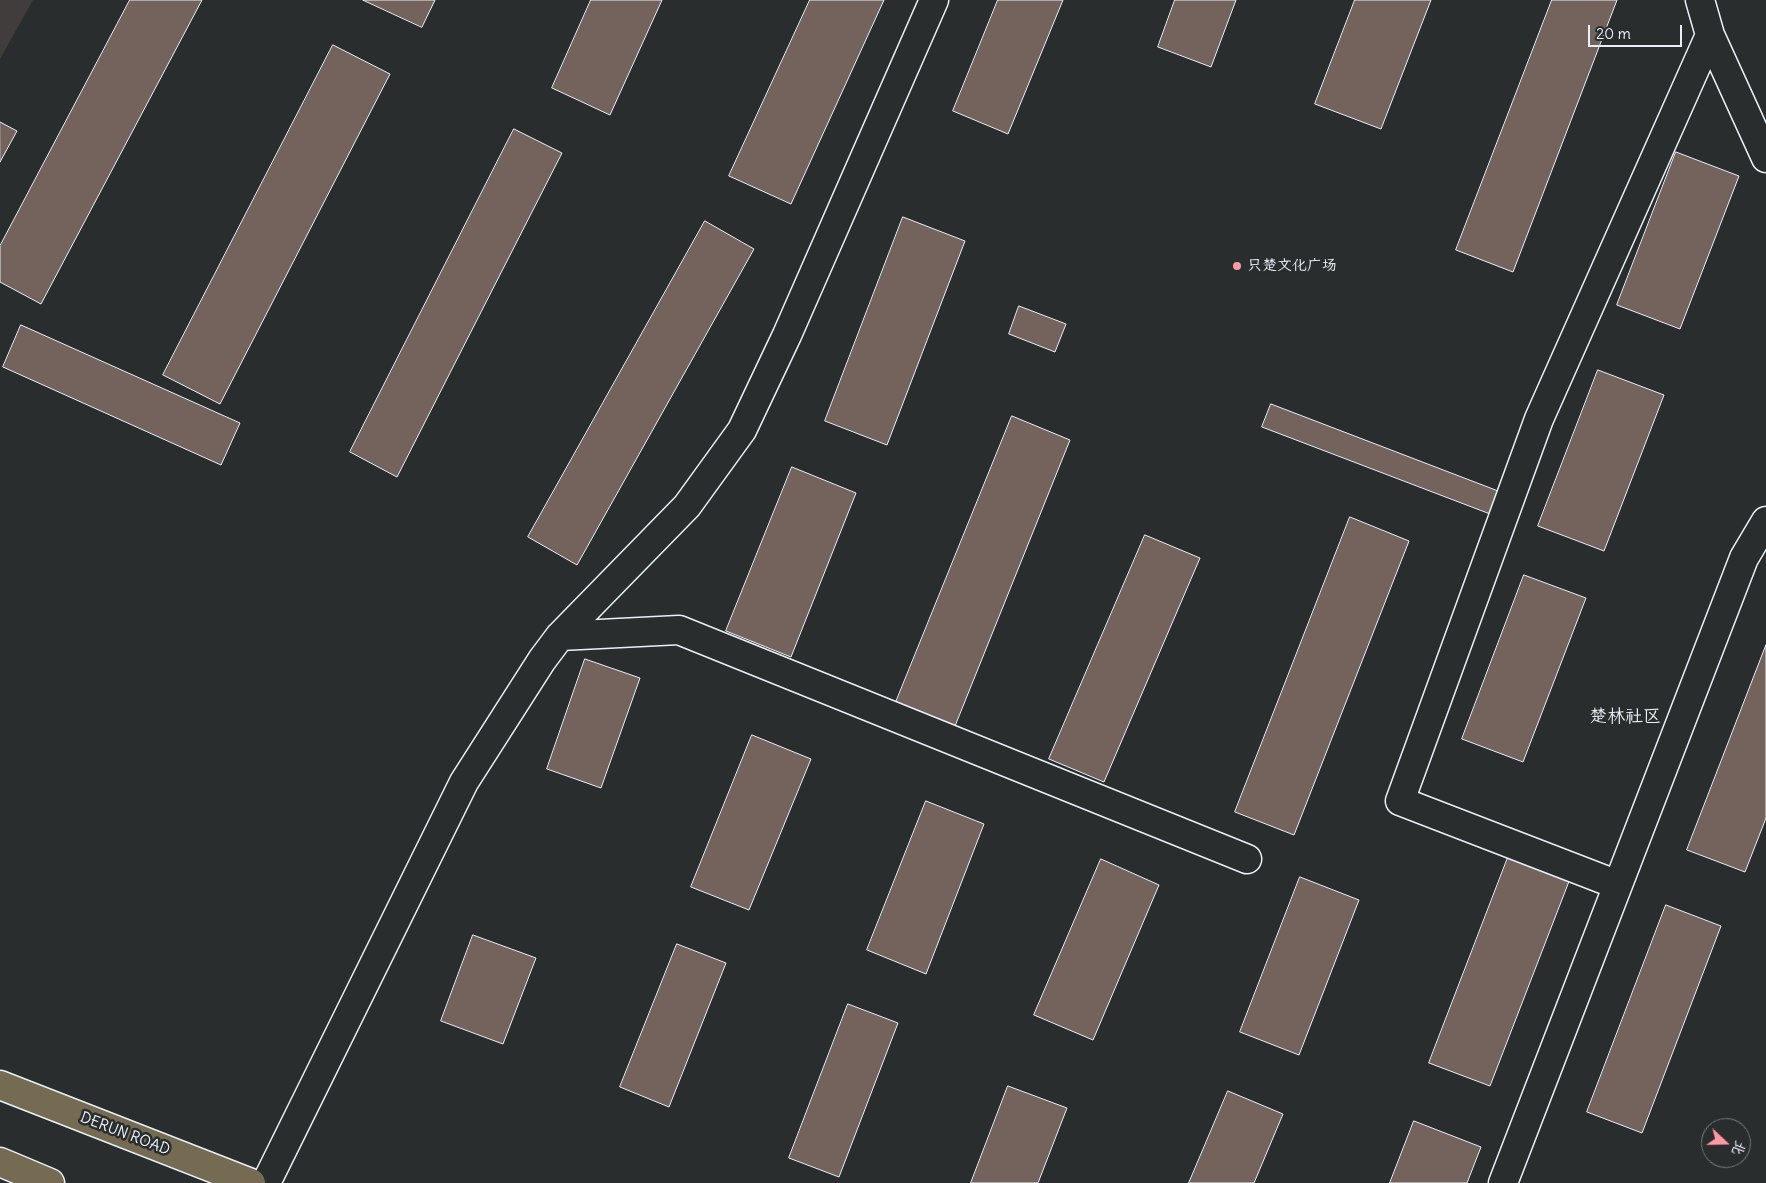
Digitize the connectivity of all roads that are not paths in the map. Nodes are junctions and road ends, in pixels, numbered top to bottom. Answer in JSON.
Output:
{"nodes":[{"id":1,"x":934,"y":0,"type":"edge"},
{"id":2,"x":1700,"y":0,"type":"edge"},
{"id":3,"x":1710,"y":35,"type":"junction"},
{"id":4,"x":1766,"y":158,"type":"edge"},
{"id":5,"x":1766,"y":521,"type":"edge"},
{"id":6,"x":560,"y":636,"type":"junction"},
{"id":7,"x":1247,"y":859,"type":"dead end"},
{"id":8,"x":1618,"y":885,"type":"junction"},
{"id":9,"x":0,"y":1085,"type":"edge"},
{"id":10,"x":0,"y":1162,"type":"edge"},
{"id":11,"x":50,"y":1183,"type":"edge"},
{"id":12,"x":251,"y":1183,"type":"edge"},
{"id":13,"x":266,"y":1183,"type":"edge"},
{"id":14,"x":1502,"y":1183,"type":"edge"}],
"edges":[{"from":1,"to":6,"type":"street"},
{"from":2,"to":3,"type":"street"},
{"from":3,"to":4,"type":"street"},
{"from":3,"to":8,"type":"street"},
{"from":5,"to":8,"type":"street"},
{"from":6,"to":7,"type":"street"},
{"from":6,"to":13,"type":"street"},
{"from":8,"to":14,"type":"street"},
{"from":9,"to":12,"type":"main road","name":"DERUN ROAD"},
{"from":10,"to":11,"type":"main road"}]}
